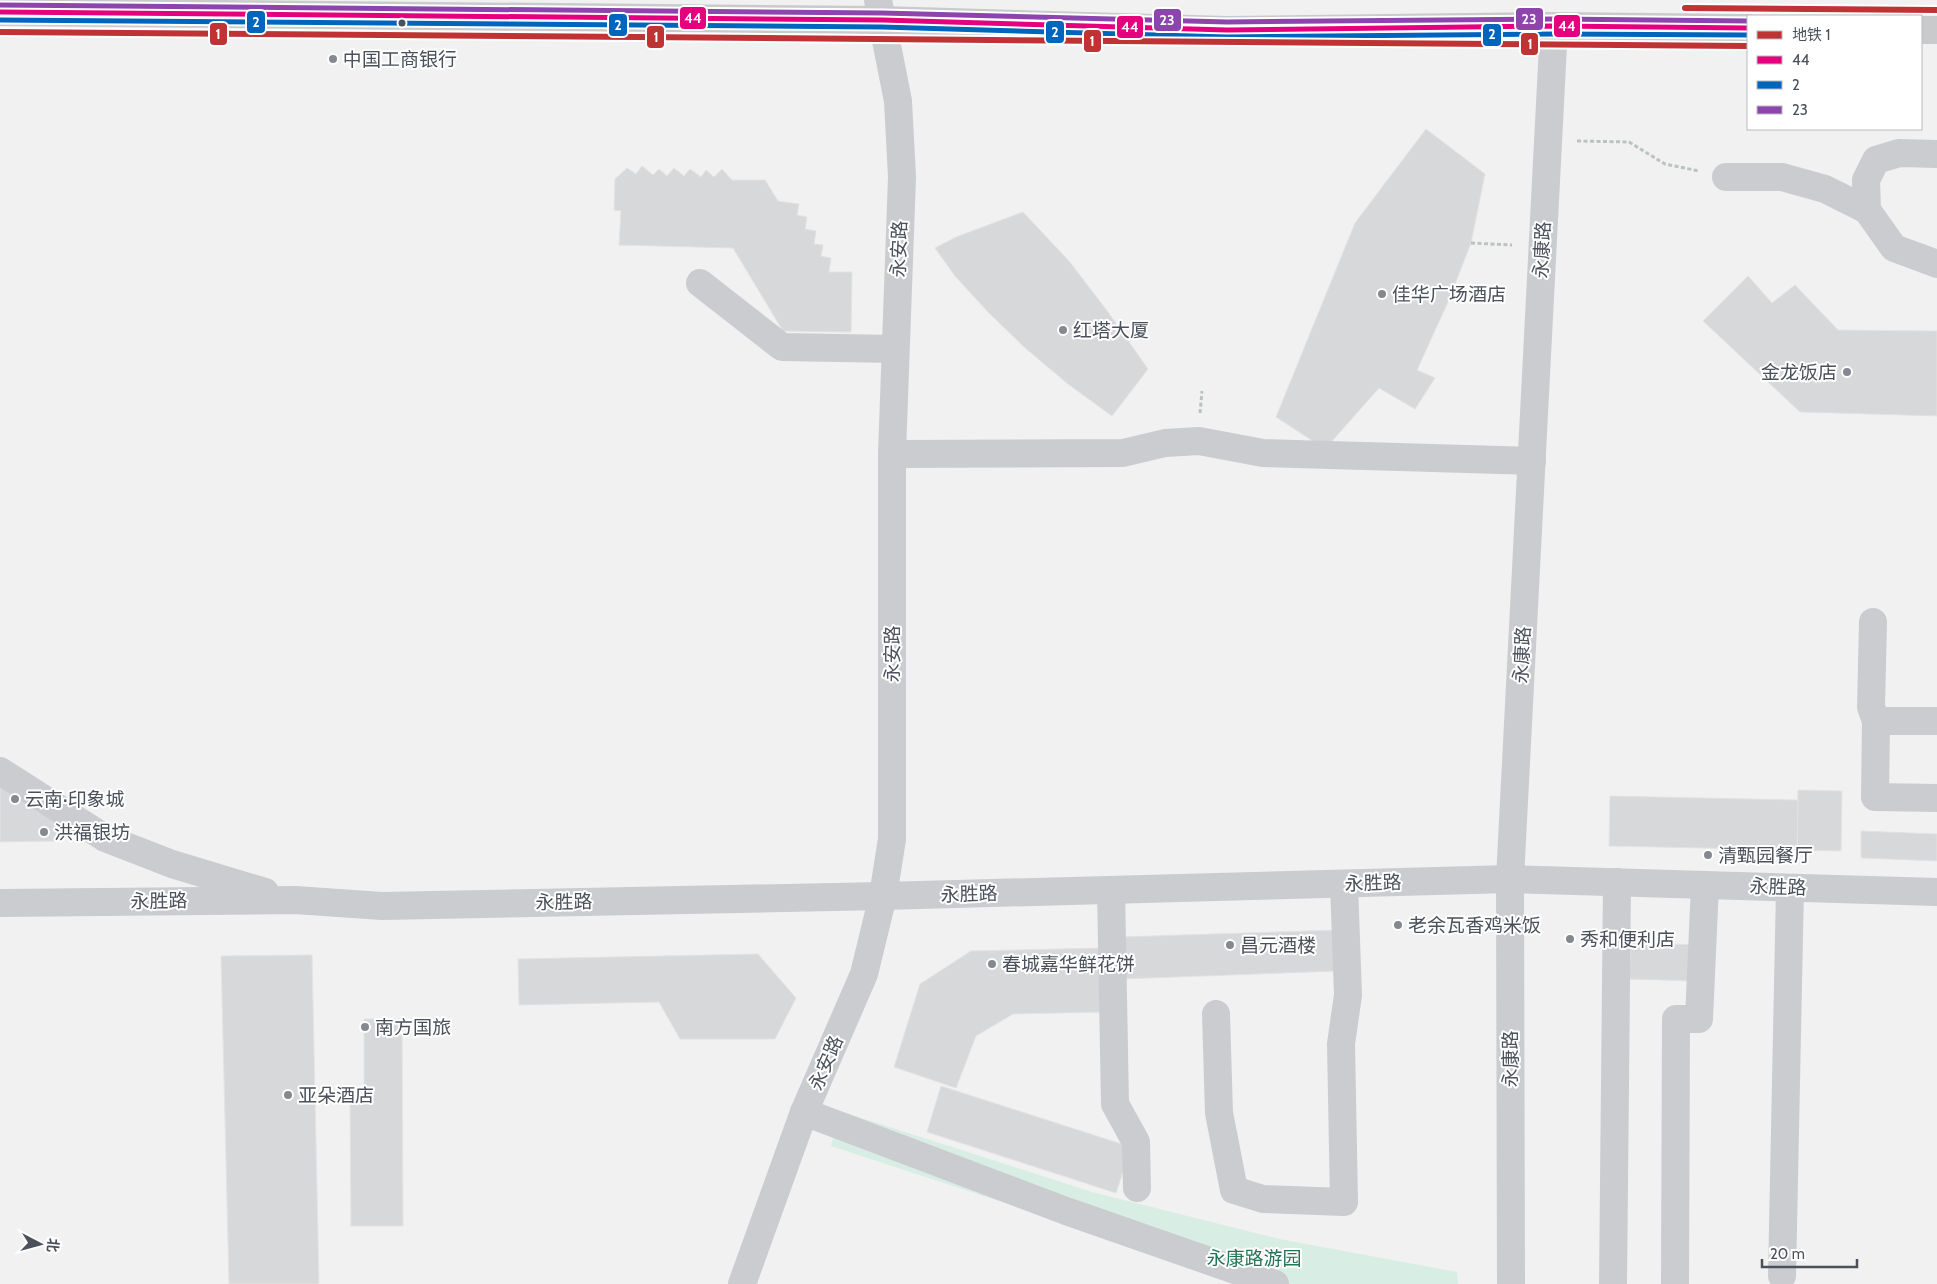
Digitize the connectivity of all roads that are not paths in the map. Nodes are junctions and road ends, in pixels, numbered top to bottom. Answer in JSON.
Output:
{"nodes":[{"id":1,"x":880,"y":10,"type":"edge"},
{"id":2,"x":0,"y":12,"type":"edge"},
{"id":3,"x":1554,"y":26,"type":"junction"},
{"id":4,"x":1747,"y":28,"type":"edge"},
{"id":5,"x":1922,"y":30,"type":"edge"},
{"id":6,"x":1937,"y":30,"type":"edge"},
{"id":7,"x":1937,"y":154,"type":"edge"},
{"id":8,"x":1726,"y":177,"type":"road end"},
{"id":9,"x":1867,"y":210,"type":"junction"},
{"id":10,"x":1937,"y":264,"type":"edge"},
{"id":11,"x":700,"y":283,"type":"dead end"},
{"id":12,"x":895,"y":349,"type":"junction"},
{"id":13,"x":892,"y":454,"type":"junction"},
{"id":14,"x":1532,"y":461,"type":"junction"},
{"id":15,"x":1873,"y":622,"type":"dead end"},
{"id":16,"x":1876,"y":720,"type":"junction"},
{"id":17,"x":1937,"y":721,"type":"edge"},
{"id":18,"x":0,"y":771,"type":"edge"},
{"id":19,"x":1937,"y":798,"type":"edge"},
{"id":20,"x":1510,"y":879,"type":"junction"},
{"id":21,"x":1618,"y":882,"type":"junction"},
{"id":22,"x":1344,"y":884,"type":"junction"},
{"id":23,"x":1705,"y":885,"type":"junction"},
{"id":24,"x":1790,"y":888,"type":"junction"},
{"id":25,"x":1111,"y":890,"type":"junction"},
{"id":26,"x":1937,"y":892,"type":"edge"},
{"id":27,"x":883,"y":896,"type":"junction"},
{"id":28,"x":295,"y":900,"type":"junction"},
{"id":29,"x":0,"y":903,"type":"edge"},
{"id":30,"x":1216,"y":1014,"type":"dead end"},
{"id":31,"x":804,"y":1112,"type":"junction"},
{"id":32,"x":1137,"y":1188,"type":"dead end"},
{"id":33,"x":1782,"y":1276,"type":"dead end"},
{"id":34,"x":742,"y":1284,"type":"edge"},
{"id":35,"x":1275,"y":1284,"type":"edge"},
{"id":36,"x":1511,"y":1284,"type":"edge"},
{"id":37,"x":1613,"y":1284,"type":"edge"},
{"id":38,"x":1675,"y":1284,"type":"edge"}],
"edges":[{"from":1,"to":2,"type":"main road"},
{"from":1,"to":3,"type":"main road"},
{"from":1,"to":12,"type":"street","name":"永安路"},
{"from":3,"to":4,"type":"main road"},
{"from":3,"to":14,"type":"street","name":"永康路"},
{"from":5,"to":6,"type":"main road"},
{"from":7,"to":9,"type":"street"},
{"from":8,"to":9,"type":"street"},
{"from":9,"to":10,"type":"street"},
{"from":11,"to":12,"type":"street"},
{"from":12,"to":13,"type":"street","name":"永安路"},
{"from":13,"to":14,"type":"street"},
{"from":13,"to":27,"type":"street","name":"永安路"},
{"from":14,"to":20,"type":"street","name":"永康路"},
{"from":15,"to":16,"type":"street"},
{"from":16,"to":17,"type":"street"},
{"from":16,"to":19,"type":"street"},
{"from":18,"to":28,"type":"street"},
{"from":20,"to":21,"type":"street","name":"永胜路"},
{"from":20,"to":22,"type":"street","name":"永胜路"},
{"from":20,"to":36,"type":"street","name":"永康路"},
{"from":21,"to":23,"type":"street","name":"永胜路"},
{"from":21,"to":37,"type":"street"},
{"from":22,"to":25,"type":"street","name":"永胜路"},
{"from":22,"to":30,"type":"street"},
{"from":23,"to":24,"type":"street","name":"永胜路"},
{"from":23,"to":38,"type":"street"},
{"from":24,"to":26,"type":"street","name":"永胜路"},
{"from":24,"to":33,"type":"street"},
{"from":25,"to":27,"type":"street","name":"永胜路"},
{"from":25,"to":32,"type":"street"},
{"from":27,"to":28,"type":"street","name":"永胜路"},
{"from":27,"to":31,"type":"street","name":"永安路"},
{"from":28,"to":29,"type":"street","name":"永胜路"},
{"from":31,"to":34,"type":"street","name":"永安路"},
{"from":31,"to":35,"type":"street"}]}
